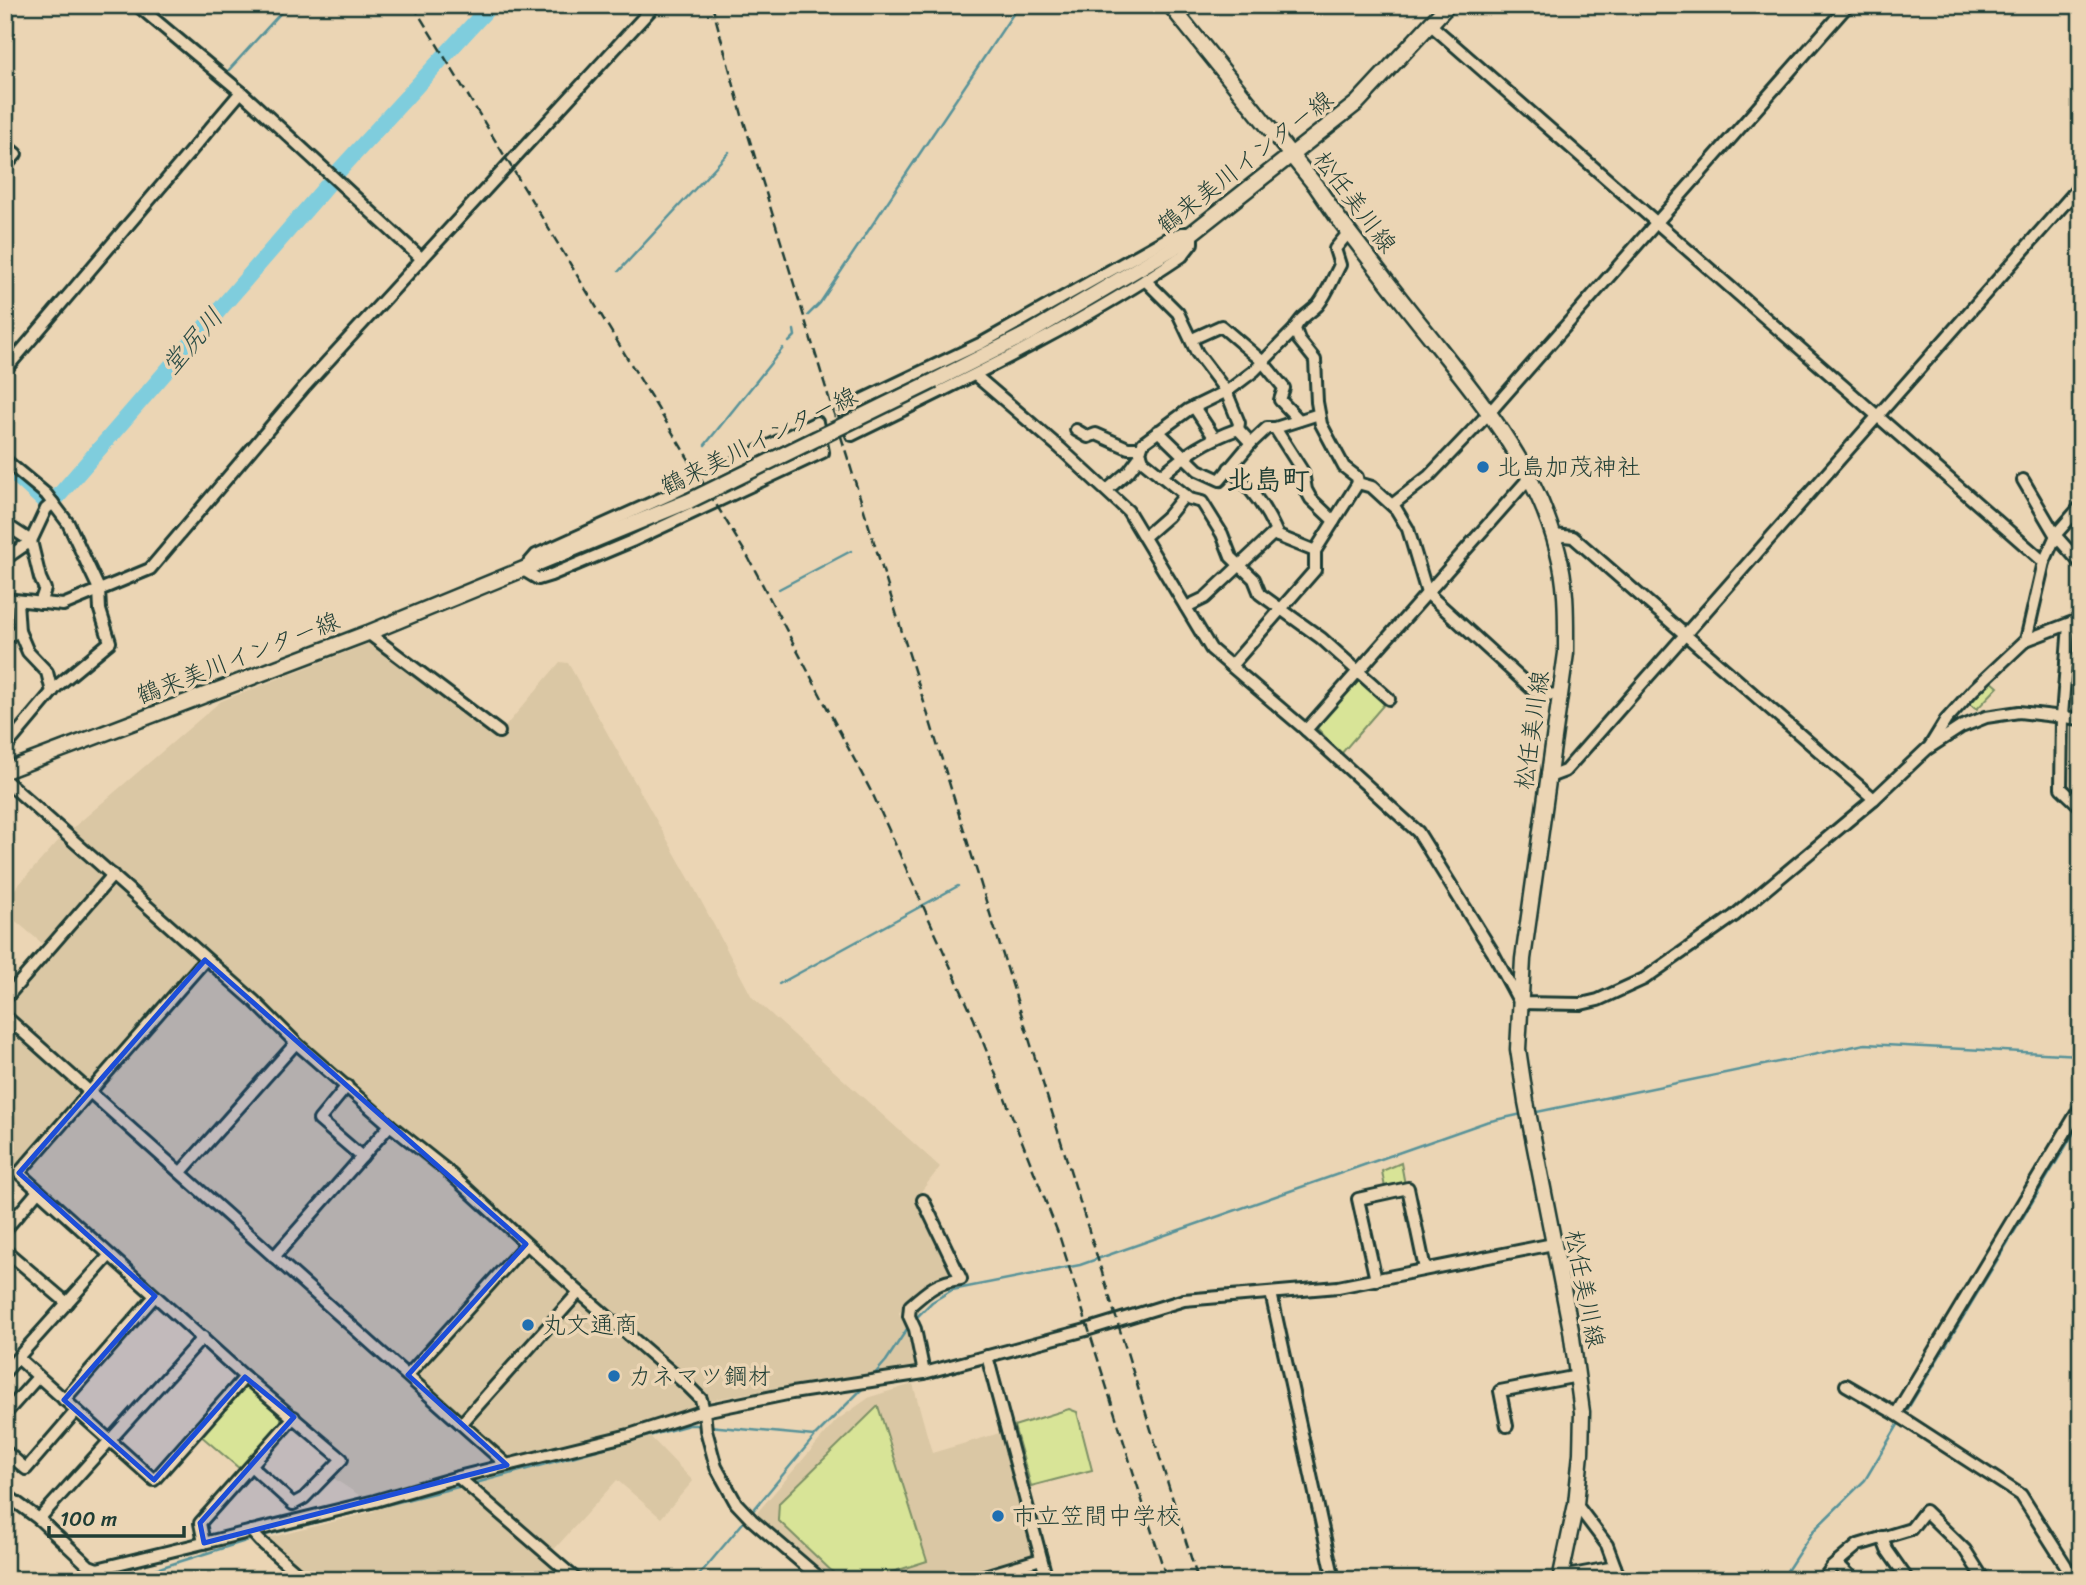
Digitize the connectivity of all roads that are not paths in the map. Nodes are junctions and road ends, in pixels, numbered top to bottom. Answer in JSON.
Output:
{"nodes":[{"id":1,"x":137,"y":5,"type":"edge"},
{"id":2,"x":655,"y":5,"type":"edge"},
{"id":3,"x":1170,"y":5,"type":"edge"},
{"id":4,"x":1448,"y":5,"type":"edge"},
{"id":5,"x":1848,"y":5,"type":"edge"},
{"id":6,"x":1431,"y":25,"type":"junction"},
{"id":7,"x":241,"y":92,"type":"junction"},
{"id":8,"x":5,"y":145,"type":"edge"},
{"id":9,"x":1291,"y":156,"type":"junction"},
{"id":10,"x":5,"y":167,"type":"edge"},
{"id":11,"x":2081,"y":186,"type":"edge"},
{"id":12,"x":1658,"y":222,"type":"junction"},
{"id":13,"x":1349,"y":232,"type":"junction"},
{"id":14,"x":1192,"y":233,"type":"junction"},
{"id":15,"x":422,"y":259,"type":"junction"},
{"id":16,"x":1145,"y":280,"type":"junction"},
{"id":17,"x":1295,"y":329,"type":"junction"},
{"id":18,"x":1192,"y":339,"type":"junction"},
{"id":19,"x":1262,"y":361,"type":"junction"},
{"id":20,"x":5,"y":370,"type":"edge"},
{"id":21,"x":975,"y":375,"type":"junction"},
{"id":22,"x":1226,"y":391,"type":"junction"},
{"id":23,"x":1194,"y":407,"type":"junction"},
{"id":24,"x":1490,"y":412,"type":"junction"},
{"id":25,"x":1319,"y":414,"type":"junction"},
{"id":26,"x":1879,"y":416,"type":"junction"},
{"id":27,"x":1299,"y":421,"type":"junction"},
{"id":28,"x":1275,"y":428,"type":"junction"},
{"id":29,"x":1238,"y":429,"type":"junction"},
{"id":30,"x":1076,"y":430,"type":"dead end"},
{"id":31,"x":1158,"y":431,"type":"junction"},
{"id":32,"x":1214,"y":438,"type":"junction"},
{"id":33,"x":1251,"y":443,"type":"junction"},
{"id":34,"x":1141,"y":452,"type":"junction"},
{"id":35,"x":1184,"y":455,"type":"junction"},
{"id":36,"x":5,"y":460,"type":"edge"},
{"id":37,"x":1229,"y":468,"type":"junction"},
{"id":38,"x":1161,"y":476,"type":"junction"},
{"id":39,"x":1530,"y":477,"type":"junction"},
{"id":40,"x":2023,"y":481,"type":"dead end"},
{"id":41,"x":1358,"y":483,"type":"junction"},
{"id":42,"x":1107,"y":490,"type":"junction"},
{"id":43,"x":1185,"y":495,"type":"junction"},
{"id":44,"x":53,"y":503,"type":"junction"},
{"id":45,"x":1392,"y":505,"type":"junction"},
{"id":46,"x":2081,"y":510,"type":"edge"},
{"id":47,"x":1334,"y":521,"type":"junction"},
{"id":48,"x":5,"y":524,"type":"edge"},
{"id":49,"x":1554,"y":535,"type":"junction"},
{"id":50,"x":2056,"y":536,"type":"junction"},
{"id":51,"x":1144,"y":537,"type":"junction"},
{"id":52,"x":1278,"y":537,"type":"junction"},
{"id":53,"x":31,"y":541,"type":"junction"},
{"id":54,"x":1315,"y":551,"type":"junction"},
{"id":55,"x":5,"y":559,"type":"edge"},
{"id":56,"x":2044,"y":562,"type":"junction"},
{"id":57,"x":1239,"y":564,"type":"junction"},
{"id":58,"x":2081,"y":564,"type":"edge"},
{"id":59,"x":523,"y":570,"type":"junction"},
{"id":60,"x":99,"y":589,"type":"junction"},
{"id":61,"x":1427,"y":593,"type":"junction"},
{"id":62,"x":9,"y":598,"type":"edge"},
{"id":63,"x":40,"y":603,"type":"junction"},
{"id":64,"x":1186,"y":607,"type":"junction"},
{"id":65,"x":1281,"y":610,"type":"junction"},
{"id":66,"x":2081,"y":619,"type":"edge"},
{"id":67,"x":2069,"y":625,"type":"junction"},
{"id":68,"x":19,"y":631,"type":"junction"},
{"id":69,"x":368,"y":633,"type":"junction"},
{"id":70,"x":1687,"y":635,"type":"junction"},
{"id":71,"x":5,"y":638,"type":"edge"},
{"id":72,"x":2026,"y":640,"type":"junction"},
{"id":73,"x":2081,"y":657,"type":"edge"},
{"id":74,"x":2066,"y":663,"type":"junction"},
{"id":75,"x":1231,"y":666,"type":"junction"},
{"id":76,"x":1357,"y":671,"type":"junction"},
{"id":77,"x":52,"y":692,"type":"junction"},
{"id":78,"x":1560,"y":694,"type":"junction"},
{"id":79,"x":1389,"y":699,"type":"dead end"},
{"id":80,"x":2062,"y":716,"type":"junction"},
{"id":81,"x":2081,"y":719,"type":"edge"},
{"id":82,"x":1306,"y":730,"type":"junction"},
{"id":83,"x":499,"y":732,"type":"dead end"},
{"id":84,"x":5,"y":748,"type":"edge"},
{"id":85,"x":1927,"y":749,"type":"junction"},
{"id":86,"x":5,"y":771,"type":"edge"},
{"id":87,"x":1549,"y":777,"type":"junction"},
{"id":88,"x":5,"y":780,"type":"edge"},
{"id":89,"x":1874,"y":799,"type":"junction"},
{"id":90,"x":2081,"y":807,"type":"edge"},
{"id":91,"x":113,"y":875,"type":"junction"},
{"id":92,"x":205,"y":960,"type":"junction"},
{"id":93,"x":5,"y":999,"type":"edge"},
{"id":94,"x":1520,"y":1003,"type":"junction"},
{"id":95,"x":5,"y":1016,"type":"edge"},
{"id":96,"x":296,"y":1043,"type":"junction"},
{"id":97,"x":347,"y":1086,"type":"junction"},
{"id":98,"x":89,"y":1091,"type":"junction"},
{"id":99,"x":2081,"y":1106,"type":"edge"},
{"id":100,"x":390,"y":1125,"type":"junction"},
{"id":101,"x":362,"y":1157,"type":"junction"},
{"id":102,"x":181,"y":1172,"type":"junction"},
{"id":103,"x":38,"y":1191,"type":"junction"},
{"id":104,"x":923,"y":1200,"type":"dead end"},
{"id":105,"x":5,"y":1230,"type":"edge"},
{"id":106,"x":526,"y":1244,"type":"junction"},
{"id":107,"x":1553,"y":1244,"type":"junction"},
{"id":108,"x":5,"y":1250,"type":"edge"},
{"id":109,"x":109,"y":1256,"type":"junction"},
{"id":110,"x":274,"y":1257,"type":"junction"},
{"id":111,"x":1425,"y":1269,"type":"junction"},
{"id":112,"x":1376,"y":1280,"type":"junction"},
{"id":113,"x":579,"y":1293,"type":"junction"},
{"id":114,"x":1271,"y":1293,"type":"junction"},
{"id":115,"x":155,"y":1296,"type":"junction"},
{"id":116,"x":67,"y":1303,"type":"junction"},
{"id":117,"x":203,"y":1337,"type":"junction"},
{"id":118,"x":987,"y":1356,"type":"junction"},
{"id":119,"x":18,"y":1358,"type":"junction"},
{"id":120,"x":5,"y":1372,"type":"edge"},
{"id":121,"x":924,"y":1373,"type":"junction"},
{"id":122,"x":408,"y":1375,"type":"junction"},
{"id":123,"x":1578,"y":1376,"type":"junction"},
{"id":124,"x":38,"y":1377,"type":"junction"},
{"id":125,"x":245,"y":1377,"type":"junction"},
{"id":126,"x":1846,"y":1385,"type":"dead end"},
{"id":127,"x":64,"y":1400,"type":"junction"},
{"id":128,"x":76,"y":1412,"type":"junction"},
{"id":129,"x":5,"y":1414,"type":"edge"},
{"id":130,"x":1896,"y":1414,"type":"junction"},
{"id":131,"x":294,"y":1417,"type":"junction"},
{"id":132,"x":705,"y":1421,"type":"junction"},
{"id":133,"x":462,"y":1423,"type":"junction"},
{"id":134,"x":1507,"y":1426,"type":"dead end"},
{"id":135,"x":110,"y":1441,"type":"junction"},
{"id":136,"x":5,"y":1451,"type":"edge"},
{"id":137,"x":507,"y":1465,"type":"junction"},
{"id":138,"x":251,"y":1466,"type":"junction"},
{"id":139,"x":465,"y":1483,"type":"junction"},
{"id":140,"x":5,"y":1494,"type":"edge"},
{"id":141,"x":1576,"y":1504,"type":"junction"},
{"id":142,"x":39,"y":1519,"type":"junction"},
{"id":143,"x":255,"y":1535,"type":"junction"},
{"id":144,"x":1882,"y":1537,"type":"junction"},
{"id":145,"x":204,"y":1543,"type":"junction"},
{"id":146,"x":1041,"y":1559,"type":"junction"},
{"id":147,"x":1837,"y":1563,"type":"junction"},
{"id":148,"x":1615,"y":1567,"type":"junction"},
{"id":149,"x":97,"y":1574,"type":"edge"},
{"id":150,"x":1561,"y":1578,"type":"edge"},
{"id":151,"x":1906,"y":1579,"type":"edge"},
{"id":152,"x":305,"y":1580,"type":"edge"},
{"id":153,"x":577,"y":1580,"type":"edge"},
{"id":154,"x":822,"y":1580,"type":"edge"},
{"id":155,"x":971,"y":1580,"type":"edge"},
{"id":156,"x":1047,"y":1580,"type":"edge"},
{"id":157,"x":1334,"y":1580,"type":"edge"},
{"id":158,"x":1620,"y":1580,"type":"edge"},
{"id":159,"x":1823,"y":1580,"type":"edge"},
{"id":160,"x":1854,"y":1580,"type":"edge"},
{"id":161,"x":1984,"y":1580,"type":"edge"},
{"id":162,"x":2075,"y":1580,"type":"edge"}],
"edges":[{"from":1,"to":7,"type":"street"},
{"from":2,"to":15,"type":"street"},
{"from":3,"to":9,"type":"main road","name":"松任美川線"},
{"from":4,"to":6,"type":"main road","name":"鶴来美川インター線"},
{"from":5,"to":12,"type":"street"},
{"from":6,"to":9,"type":"main road","name":"鶴来美川インター線"},
{"from":6,"to":12,"type":"street"},
{"from":7,"to":15,"type":"street"},
{"from":7,"to":20,"type":"street"},
{"from":8,"to":10,"type":"street"},
{"from":9,"to":13,"type":"main road","name":"松任美川線"},
{"from":9,"to":14,"type":"main road","name":"鶴来美川インター線"},
{"from":11,"to":26,"type":"street"},
{"from":12,"to":24,"type":"street"},
{"from":12,"to":26,"type":"street"},
{"from":13,"to":17,"type":"street"},
{"from":13,"to":24,"type":"main road","name":"松任美川線"},
{"from":14,"to":16,"type":"street"},
{"from":14,"to":21,"type":"street"},
{"from":14,"to":59,"type":"main road","name":"鶴来美川インター線","bridge":true},
{"from":15,"to":60,"type":"street"},
{"from":16,"to":18,"type":"street"},
{"from":16,"to":21,"type":"street"},
{"from":17,"to":19,"type":"street"},
{"from":17,"to":25,"type":"street"},
{"from":18,"to":19,"type":"street"},
{"from":18,"to":22,"type":"street"},
{"from":19,"to":22,"type":"street"},
{"from":19,"to":27,"type":"street"},
{"from":21,"to":42,"type":"street"},
{"from":22,"to":23,"type":"street"},
{"from":22,"to":29,"type":"street"},
{"from":23,"to":31,"type":"street"},
{"from":23,"to":32,"type":"street"},
{"from":24,"to":39,"type":"main road","name":"松任美川線"},
{"from":24,"to":45,"type":"street"},
{"from":25,"to":27,"type":"street"},
{"from":25,"to":41,"type":"street"},
{"from":26,"to":56,"type":"street"},
{"from":26,"to":70,"type":"street"},
{"from":27,"to":28,"type":"street"},
{"from":28,"to":33,"type":"street"},
{"from":28,"to":47,"type":"street"},
{"from":29,"to":32,"type":"street"},
{"from":29,"to":33,"type":"street"},
{"from":30,"to":34,"type":"street"},
{"from":31,"to":34,"type":"street"},
{"from":31,"to":35,"type":"street"},
{"from":32,"to":35,"type":"street"},
{"from":33,"to":37,"type":"street"},
{"from":34,"to":38,"type":"street"},
{"from":34,"to":42,"type":"street"},
{"from":35,"to":37,"type":"street"},
{"from":35,"to":38,"type":"street"},
{"from":36,"to":44,"type":"street"},
{"from":37,"to":52,"type":"street"},
{"from":38,"to":43,"type":"street"},
{"from":39,"to":49,"type":"main road","name":"松任美川線"},
{"from":39,"to":61,"type":"street"},
{"from":40,"to":50,"type":"street"},
{"from":41,"to":45,"type":"street"},
{"from":41,"to":47,"type":"street"},
{"from":42,"to":51,"type":"street"},
{"from":43,"to":51,"type":"street"},
{"from":43,"to":57,"type":"street"},
{"from":44,"to":53,"type":"street"},
{"from":44,"to":60,"type":"street"},
{"from":45,"to":61,"type":"street"},
{"from":46,"to":50,"type":"street"},
{"from":47,"to":54,"type":"street"},
{"from":48,"to":53,"type":"street"},
{"from":49,"to":70,"type":"street"},
{"from":49,"to":78,"type":"main road","name":"松任美川線"},
{"from":50,"to":56,"type":"street"},
{"from":50,"to":58,"type":"street"},
{"from":51,"to":64,"type":"street"},
{"from":52,"to":54,"type":"street"},
{"from":52,"to":57,"type":"street"},
{"from":53,"to":55,"type":"street"},
{"from":53,"to":63,"type":"street"},
{"from":54,"to":65,"type":"street"},
{"from":56,"to":72,"type":"street"},
{"from":57,"to":64,"type":"street"},
{"from":57,"to":65,"type":"street"},
{"from":59,"to":59,"type":"street"},
{"from":59,"to":69,"type":"main road","name":"鶴来美川インター線"},
{"from":60,"to":63,"type":"street"},
{"from":60,"to":77,"type":"street"},
{"from":61,"to":76,"type":"street"},
{"from":61,"to":78,"type":"street"},
{"from":62,"to":63,"type":"street"},
{"from":62,"to":68,"type":"street"},
{"from":64,"to":75,"type":"street"},
{"from":65,"to":75,"type":"street"},
{"from":65,"to":76,"type":"street"},
{"from":66,"to":67,"type":"street"},
{"from":67,"to":72,"type":"street"},
{"from":67,"to":74,"type":"street"},
{"from":68,"to":71,"type":"street"},
{"from":68,"to":77,"type":"street"},
{"from":69,"to":83,"type":"street"},
{"from":69,"to":86,"type":"main road","name":"鶴来美川インター線"},
{"from":70,"to":87,"type":"street"},
{"from":70,"to":89,"type":"street"},
{"from":72,"to":85,"type":"street"},
{"from":73,"to":74,"type":"street"},
{"from":74,"to":80,"type":"street"},
{"from":75,"to":82,"type":"street"},
{"from":76,"to":79,"type":"street"},
{"from":76,"to":82,"type":"street"},
{"from":77,"to":84,"type":"street"},
{"from":78,"to":87,"type":"main road","name":"松任美川線"},
{"from":80,"to":81,"type":"street"},
{"from":80,"to":85,"type":"street"},
{"from":80,"to":90,"type":"street"},
{"from":82,"to":94,"type":"street"},
{"from":85,"to":89,"type":"street"},
{"from":87,"to":94,"type":"main road","name":"松任美川線"},
{"from":88,"to":91,"type":"street"},
{"from":89,"to":94,"type":"street"},
{"from":91,"to":92,"type":"street"},
{"from":91,"to":93,"type":"street"},
{"from":92,"to":96,"type":"street"},
{"from":92,"to":98,"type":"street"},
{"from":94,"to":107,"type":"main road","name":"松任美川線"},
{"from":95,"to":98,"type":"street"},
{"from":96,"to":97,"type":"street"},
{"from":96,"to":102,"type":"street"},
{"from":97,"to":100,"type":"street"},
{"from":97,"to":101,"type":"street"},
{"from":98,"to":102,"type":"street"},
{"from":98,"to":103,"type":"street"},
{"from":99,"to":130,"type":"street"},
{"from":100,"to":101,"type":"street"},
{"from":100,"to":106,"type":"street"},
{"from":101,"to":110,"type":"street"},
{"from":102,"to":110,"type":"street"},
{"from":103,"to":105,"type":"street"},
{"from":103,"to":109,"type":"street"},
{"from":104,"to":121,"type":"street"},
{"from":106,"to":113,"type":"street"},
{"from":106,"to":122,"type":"street"},
{"from":107,"to":111,"type":"street"},
{"from":107,"to":123,"type":"main road","name":"松任美川線"},
{"from":108,"to":116,"type":"street"},
{"from":109,"to":115,"type":"street"},
{"from":109,"to":116,"type":"street"},
{"from":110,"to":122,"type":"street"},
{"from":111,"to":112,"type":"street"},
{"from":111,"to":112,"type":"street"},
{"from":112,"to":114,"type":"street"},
{"from":113,"to":132,"type":"street"},
{"from":113,"to":133,"type":"street"},
{"from":114,"to":118,"type":"street"},
{"from":114,"to":157,"type":"street"},
{"from":115,"to":117,"type":"street"},
{"from":115,"to":127,"type":"street"},
{"from":116,"to":119,"type":"street"},
{"from":117,"to":125,"type":"street"},
{"from":117,"to":135,"type":"street"},
{"from":118,"to":121,"type":"street"},
{"from":118,"to":146,"type":"street"},
{"from":119,"to":120,"type":"street"},
{"from":119,"to":124,"type":"street"},
{"from":121,"to":132,"type":"street"},
{"from":122,"to":133,"type":"street"},
{"from":123,"to":134,"type":"street"},
{"from":123,"to":141,"type":"main road","name":"松任美川線"},
{"from":124,"to":127,"type":"street"},
{"from":124,"to":129,"type":"street"},
{"from":125,"to":131,"type":"street"},
{"from":125,"to":135,"type":"street"},
{"from":126,"to":130,"type":"street"},
{"from":127,"to":128,"type":"street"},
{"from":128,"to":135,"type":"street"},
{"from":128,"to":136,"type":"street"},
{"from":130,"to":162,"type":"street"},
{"from":131,"to":138,"type":"street"},
{"from":131,"to":138,"type":"street"},
{"from":132,"to":137,"type":"street"},
{"from":132,"to":154,"type":"street"},
{"from":133,"to":137,"type":"street"},
{"from":135,"to":142,"type":"street"},
{"from":137,"to":139,"type":"street"},
{"from":138,"to":145,"type":"street"},
{"from":139,"to":143,"type":"street"},
{"from":139,"to":153,"type":"street"},
{"from":140,"to":142,"type":"street"},
{"from":141,"to":148,"type":"street"},
{"from":141,"to":150,"type":"main road","name":"松任美川線"},
{"from":142,"to":149,"type":"street"},
{"from":143,"to":145,"type":"street"},
{"from":143,"to":152,"type":"street"},
{"from":144,"to":147,"type":"street"},
{"from":144,"to":151,"type":"street"},
{"from":144,"to":161,"type":"street"},
{"from":145,"to":149,"type":"street"},
{"from":146,"to":155,"type":"street"},
{"from":146,"to":156,"type":"street"},
{"from":147,"to":159,"type":"street"},
{"from":147,"to":160,"type":"street"},
{"from":148,"to":150,"type":"street"},
{"from":148,"to":158,"type":"street"}]}
